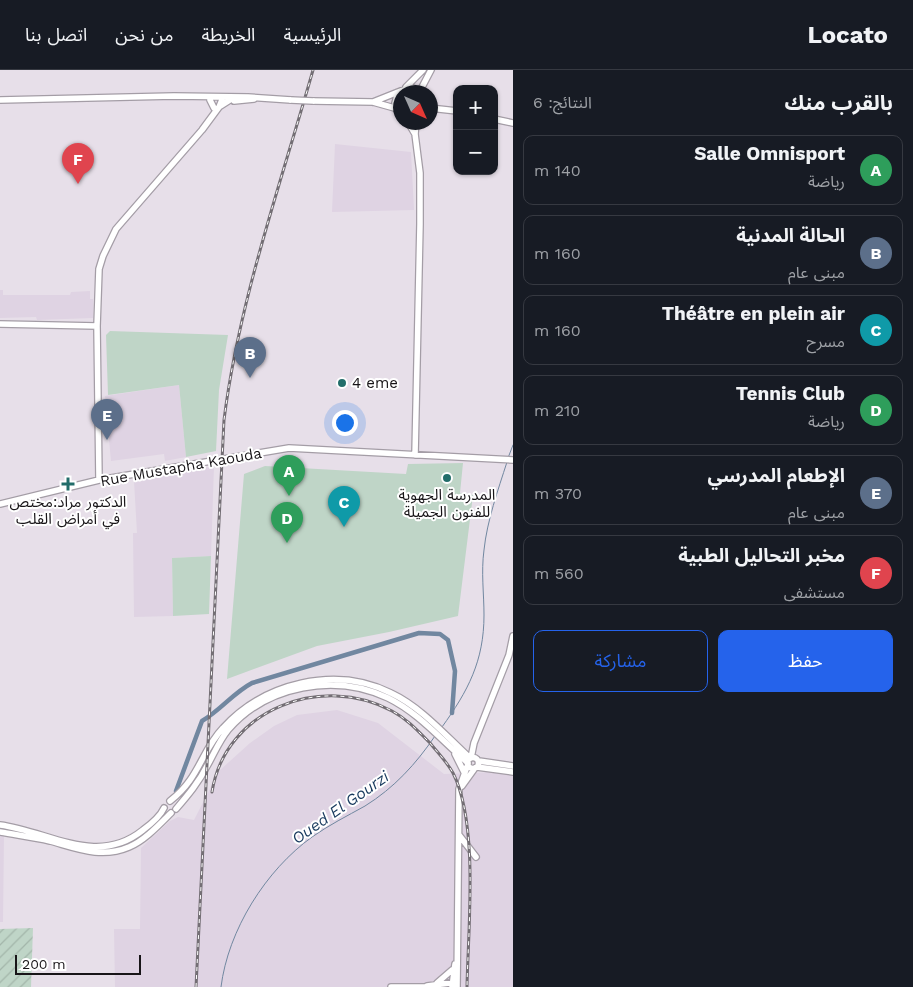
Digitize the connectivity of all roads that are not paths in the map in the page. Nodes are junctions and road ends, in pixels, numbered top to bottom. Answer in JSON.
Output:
{"nodes":[{"id":1,"x":423,"y":70,"type":"edge"},
{"id":2,"x":430,"y":70,"type":"edge"},
{"id":3,"x":408,"y":85,"type":"edge"},
{"id":4,"x":423,"y":85,"type":"edge"},
{"id":5,"x":393,"y":94,"type":"edge"},
{"id":6,"x":168,"y":98,"type":"junction"},
{"id":7,"x":220,"y":98,"type":"junction"},
{"id":8,"x":254,"y":99,"type":"junction"},
{"id":9,"x":0,"y":100,"type":"edge"},
{"id":10,"x":210,"y":100,"type":"junction"},
{"id":11,"x":230,"y":100,"type":"junction"},
{"id":12,"x":373,"y":102,"type":"junction"},
{"id":13,"x":438,"y":106,"type":"edge"},
{"id":14,"x":438,"y":107,"type":"edge"},
{"id":15,"x":441,"y":107,"type":"junction"},
{"id":16,"x":217,"y":108,"type":"junction"},
{"id":17,"x":393,"y":108,"type":"edge"},
{"id":18,"x":453,"y":110,"type":"edge"},
{"id":19,"x":498,"y":120,"type":"edge"},
{"id":20,"x":513,"y":123,"type":"edge"},
{"id":21,"x":413,"y":130,"type":"edge"},
{"id":22,"x":415,"y":130,"type":"edge"},
{"id":23,"x":415,"y":134,"type":"junction"},
{"id":24,"x":0,"y":324,"type":"edge"},
{"id":25,"x":96,"y":326,"type":"junction"},
{"id":26,"x":414,"y":455,"type":"junction"},
{"id":27,"x":512,"y":460,"type":"edge"},
{"id":28,"x":100,"y":480,"type":"junction"},
{"id":29,"x":0,"y":504,"type":"edge"},
{"id":30,"x":513,"y":636,"type":"edge"},
{"id":31,"x":428,"y":722,"type":"junction"},
{"id":32,"x":476,"y":741,"type":"junction"},
{"id":33,"x":454,"y":747,"type":"junction"},
{"id":34,"x":473,"y":762,"type":"junction"},
{"id":35,"x":513,"y":766,"type":"edge"},
{"id":36,"x":464,"y":772,"type":"junction"},
{"id":37,"x":513,"y":772,"type":"edge"},
{"id":38,"x":460,"y":788,"type":"junction"},
{"id":39,"x":170,"y":801,"type":"junction"},
{"id":40,"x":164,"y":808,"type":"junction"},
{"id":41,"x":173,"y":811,"type":"junction"},
{"id":42,"x":0,"y":825,"type":"edge"},
{"id":43,"x":0,"y":832,"type":"edge"},
{"id":44,"x":459,"y":834,"type":"junction"},
{"id":45,"x":476,"y":857,"type":"dead end"},
{"id":46,"x":456,"y":962,"type":"junction"},
{"id":47,"x":453,"y":970,"type":"junction"},
{"id":48,"x":437,"y":984,"type":"junction"},
{"id":49,"x":454,"y":984,"type":"edge"},
{"id":50,"x":391,"y":987,"type":"edge"},
{"id":51,"x":429,"y":987,"type":"edge"}],
"edges":[{"from":1,"to":3,"type":"street"},
{"from":2,"to":4,"type":"street"},
{"from":5,"to":12,"type":"street"},
{"from":6,"to":7,"type":"street"},
{"from":6,"to":9,"type":"street"},
{"from":6,"to":10,"type":"street"},
{"from":7,"to":8,"type":"street"},
{"from":7,"to":10,"type":"street"},
{"from":7,"to":11,"type":"street"},
{"from":7,"to":16,"type":"street"},
{"from":8,"to":11,"type":"street"},
{"from":8,"to":12,"type":"street","bridge":true},
{"from":10,"to":16,"type":"street"},
{"from":11,"to":16,"type":"street"},
{"from":12,"to":17,"type":"street"},
{"from":13,"to":15,"type":"street"},
{"from":14,"to":15,"type":"street"},
{"from":15,"to":18,"type":"street"},
{"from":16,"to":25,"type":"street"},
{"from":19,"to":20,"type":"street"},
{"from":21,"to":23,"type":"street"},
{"from":22,"to":23,"type":"street"},
{"from":23,"to":26,"type":"street"},
{"from":24,"to":25,"type":"street"},
{"from":25,"to":28,"type":"street"},
{"from":26,"to":27,"type":"street","name":"Rue Mustapha Kaouda"},
{"from":26,"to":28,"type":"street","name":"Rue Mustapha Kaouda"},
{"from":28,"to":29,"type":"street","name":"Rue Mustapha Kaouda"},
{"from":30,"to":32,"type":"street"},
{"from":31,"to":33,"type":"street"},
{"from":31,"to":39,"type":"street"},
{"from":31,"to":41,"type":"street"},
{"from":32,"to":33,"type":"street"},
{"from":32,"to":34,"type":"street"},
{"from":33,"to":34,"type":"street"},
{"from":33,"to":36,"type":"street"},
{"from":34,"to":35,"type":"street"},
{"from":34,"to":36,"type":"street"},
{"from":34,"to":37,"type":"street"},
{"from":34,"to":38,"type":"street"},
{"from":36,"to":38,"type":"street"},
{"from":38,"to":44,"type":"street"},
{"from":39,"to":40,"type":"street"},
{"from":39,"to":41,"type":"street"},
{"from":40,"to":41,"type":"street"},
{"from":40,"to":42,"type":"street"},
{"from":41,"to":43,"type":"street"},
{"from":44,"to":45,"type":"street"},
{"from":44,"to":46,"type":"street"},
{"from":46,"to":47,"type":"street"},
{"from":46,"to":49,"type":"street"},
{"from":47,"to":48,"type":"street"},
{"from":47,"to":49,"type":"street"},
{"from":48,"to":49,"type":"street"},
{"from":48,"to":51,"type":"street"},
{"from":50,"to":51,"type":"street"}]}
